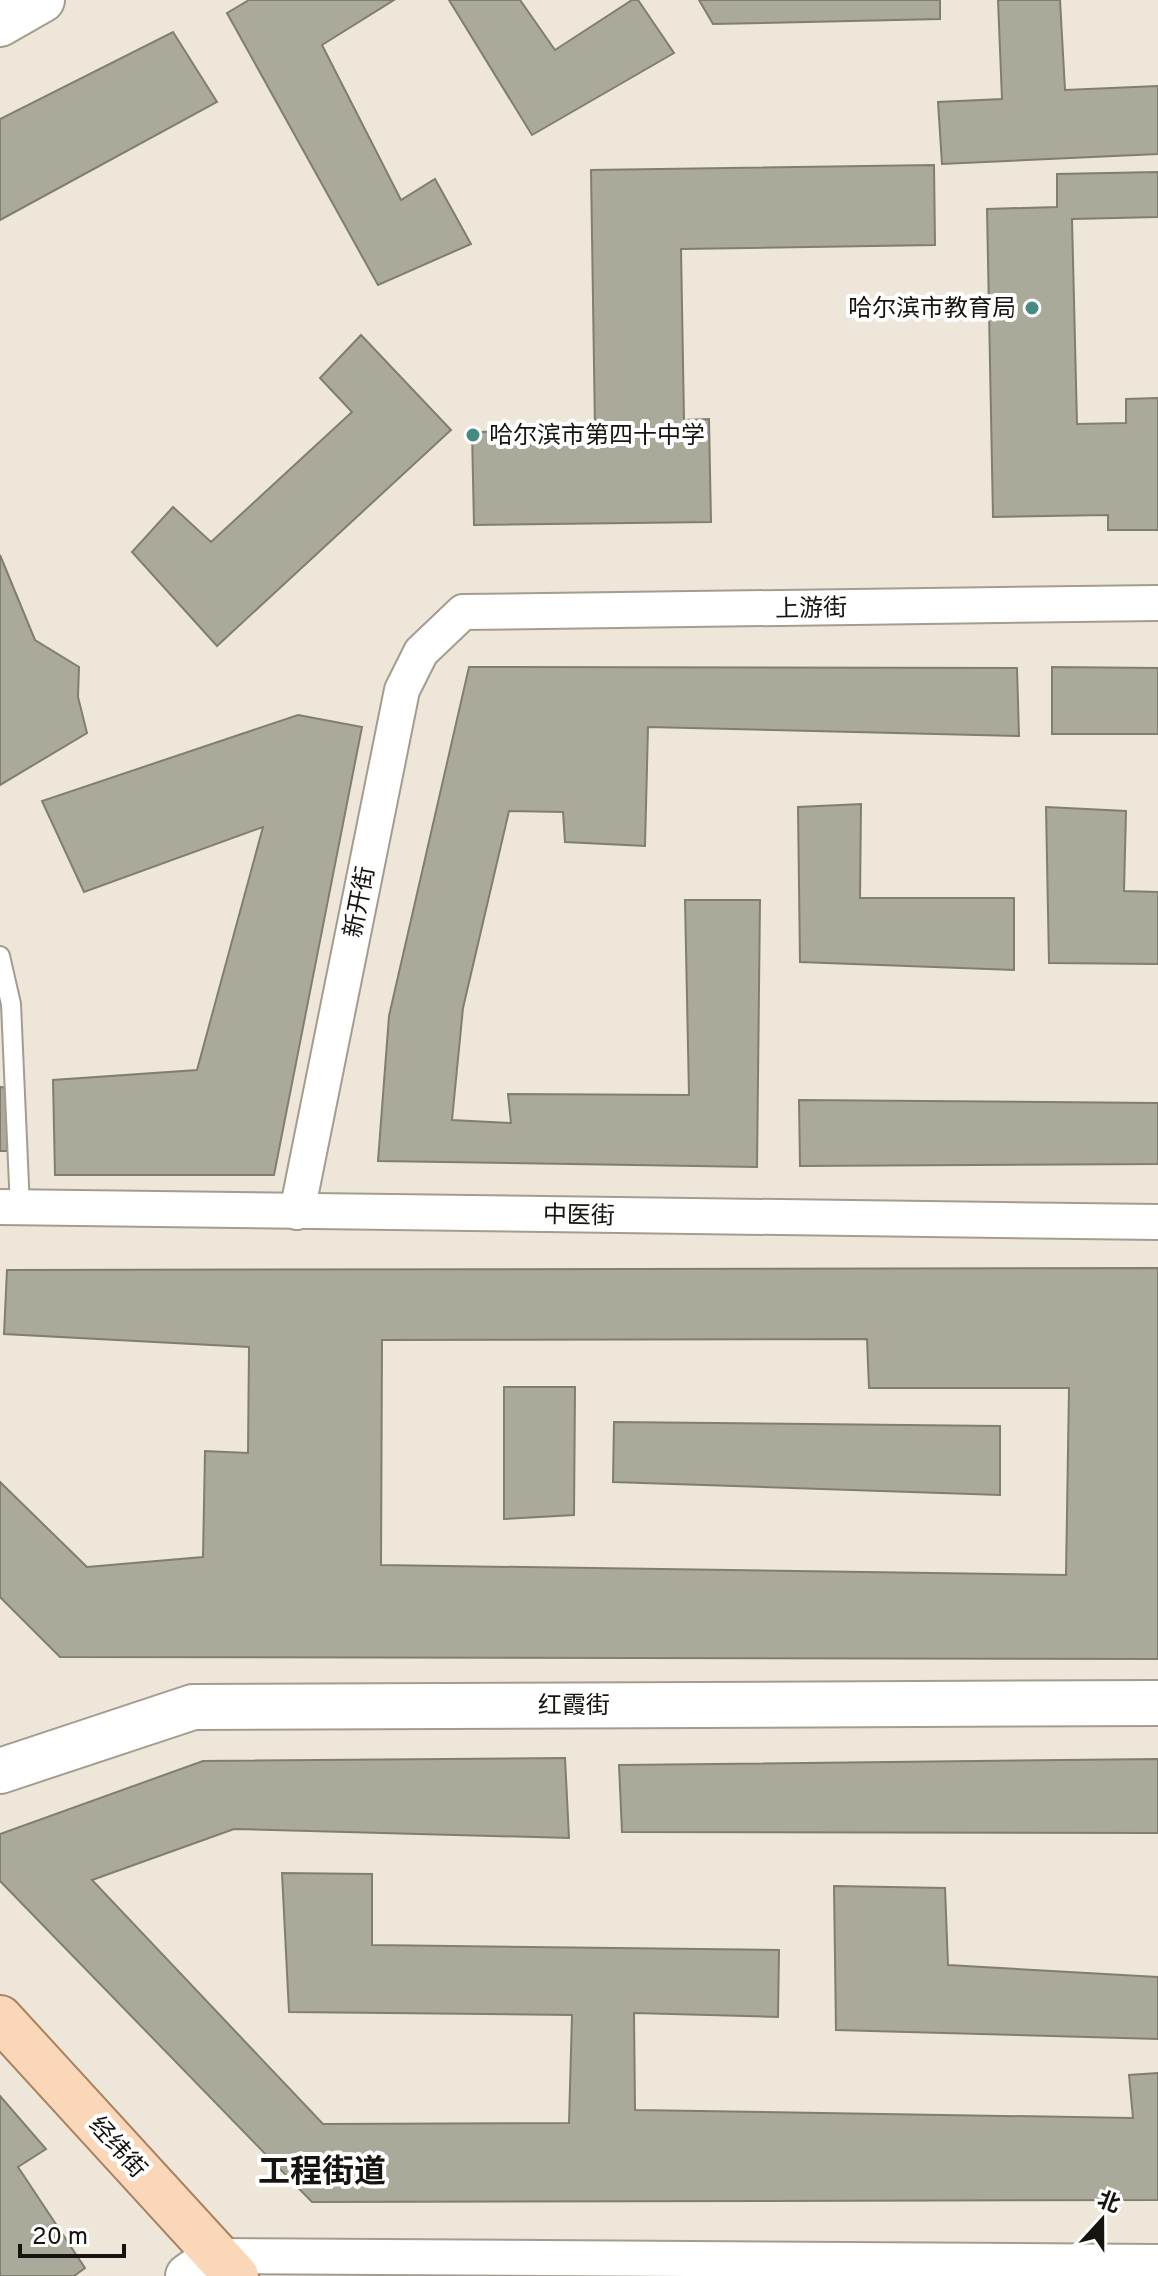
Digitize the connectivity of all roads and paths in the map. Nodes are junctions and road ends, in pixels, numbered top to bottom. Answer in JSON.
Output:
{"nodes":[{"id":1,"x":42,"y":0,"type":"edge"},
{"id":2,"x":0,"y":24,"type":"edge"},
{"id":3,"x":1158,"y":603,"type":"edge"},
{"id":4,"x":463,"y":612,"type":"joint"},
{"id":5,"x":0,"y":956,"type":"edge"},
{"id":6,"x":10,"y":1207,"type":"edge"},
{"id":7,"x":297,"y":1212,"type":"junction"},
{"id":8,"x":1158,"y":1222,"type":"edge"},
{"id":9,"x":1158,"y":1703,"type":"edge"},
{"id":10,"x":0,"y":1771,"type":"edge"},
{"id":11,"x":0,"y":2018,"type":"edge"},
{"id":12,"x":1158,"y":2262,"type":"edge"},
{"id":13,"x":214,"y":2269,"type":"edge"}],
"edges":[{"from":1,"to":2,"type":"main road"},
{"from":3,"to":4,"type":"street","name":"上游街"},
{"from":4,"to":7,"type":"street","name":"新开街"},
{"from":5,"to":6,"type":"lane"},
{"from":6,"to":7,"type":"street","name":"中医街"},
{"from":7,"to":8,"type":"street","name":"中医街"},
{"from":9,"to":10,"type":"main road","name":"红霞街"},
{"from":11,"to":13,"type":"main road","name":"经纬街"},
{"from":12,"to":13,"type":"street"}]}
